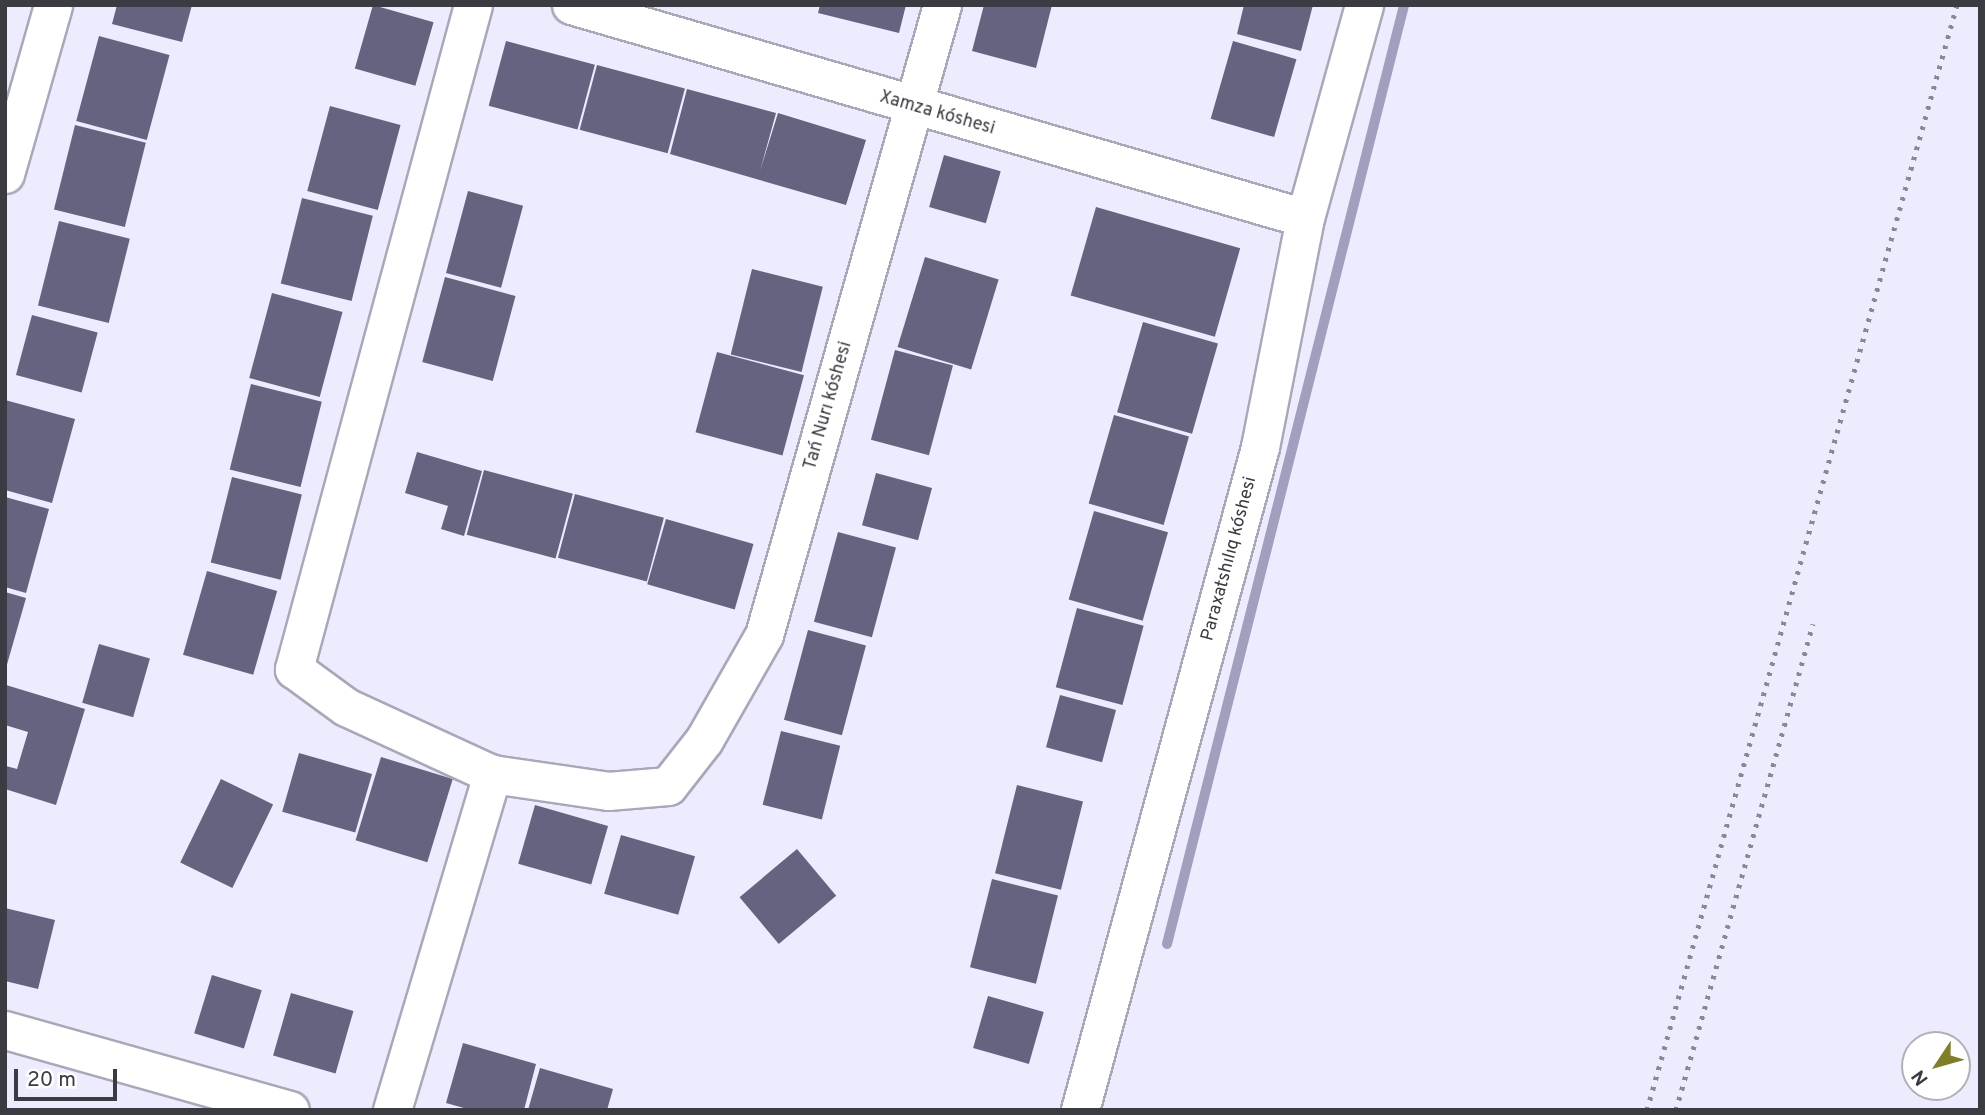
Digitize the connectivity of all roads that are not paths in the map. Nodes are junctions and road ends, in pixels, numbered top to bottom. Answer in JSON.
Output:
{"nodes":[{"id":1,"x":53,"y":5,"type":"edge"},
{"id":2,"x":473,"y":5,"type":"edge"},
{"id":3,"x":571,"y":5,"type":"edge"},
{"id":4,"x":942,"y":5,"type":"edge"},
{"id":5,"x":1364,"y":5,"type":"edge"},
{"id":6,"x":912,"y":107,"type":"junction"},
{"id":7,"x":5,"y":174,"type":"edge"},
{"id":8,"x":1305,"y":218,"type":"junction"},
{"id":9,"x":492,"y":774,"type":"junction"},
{"id":10,"x":5,"y":1030,"type":"edge"},
{"id":11,"x":290,"y":1110,"type":"edge"},
{"id":12,"x":392,"y":1110,"type":"edge"},
{"id":13,"x":1080,"y":1110,"type":"edge"}],
"edges":[{"from":1,"to":7,"type":"street"},
{"from":2,"to":9,"type":"street"},
{"from":3,"to":6,"type":"street","name":"Xamza kóshesi"},
{"from":4,"to":6,"type":"street","name":"Tań Nurı kóshesi"},
{"from":5,"to":8,"type":"street","name":"Paraxatshılıq kóshesi"},
{"from":6,"to":8,"type":"street","name":"Xamza kóshesi"},
{"from":6,"to":9,"type":"street","name":"Tań Nurı kóshesi"},
{"from":8,"to":13,"type":"street","name":"Paraxatshılıq kóshesi"},
{"from":9,"to":12,"type":"street"},
{"from":10,"to":11,"type":"street"}]}
